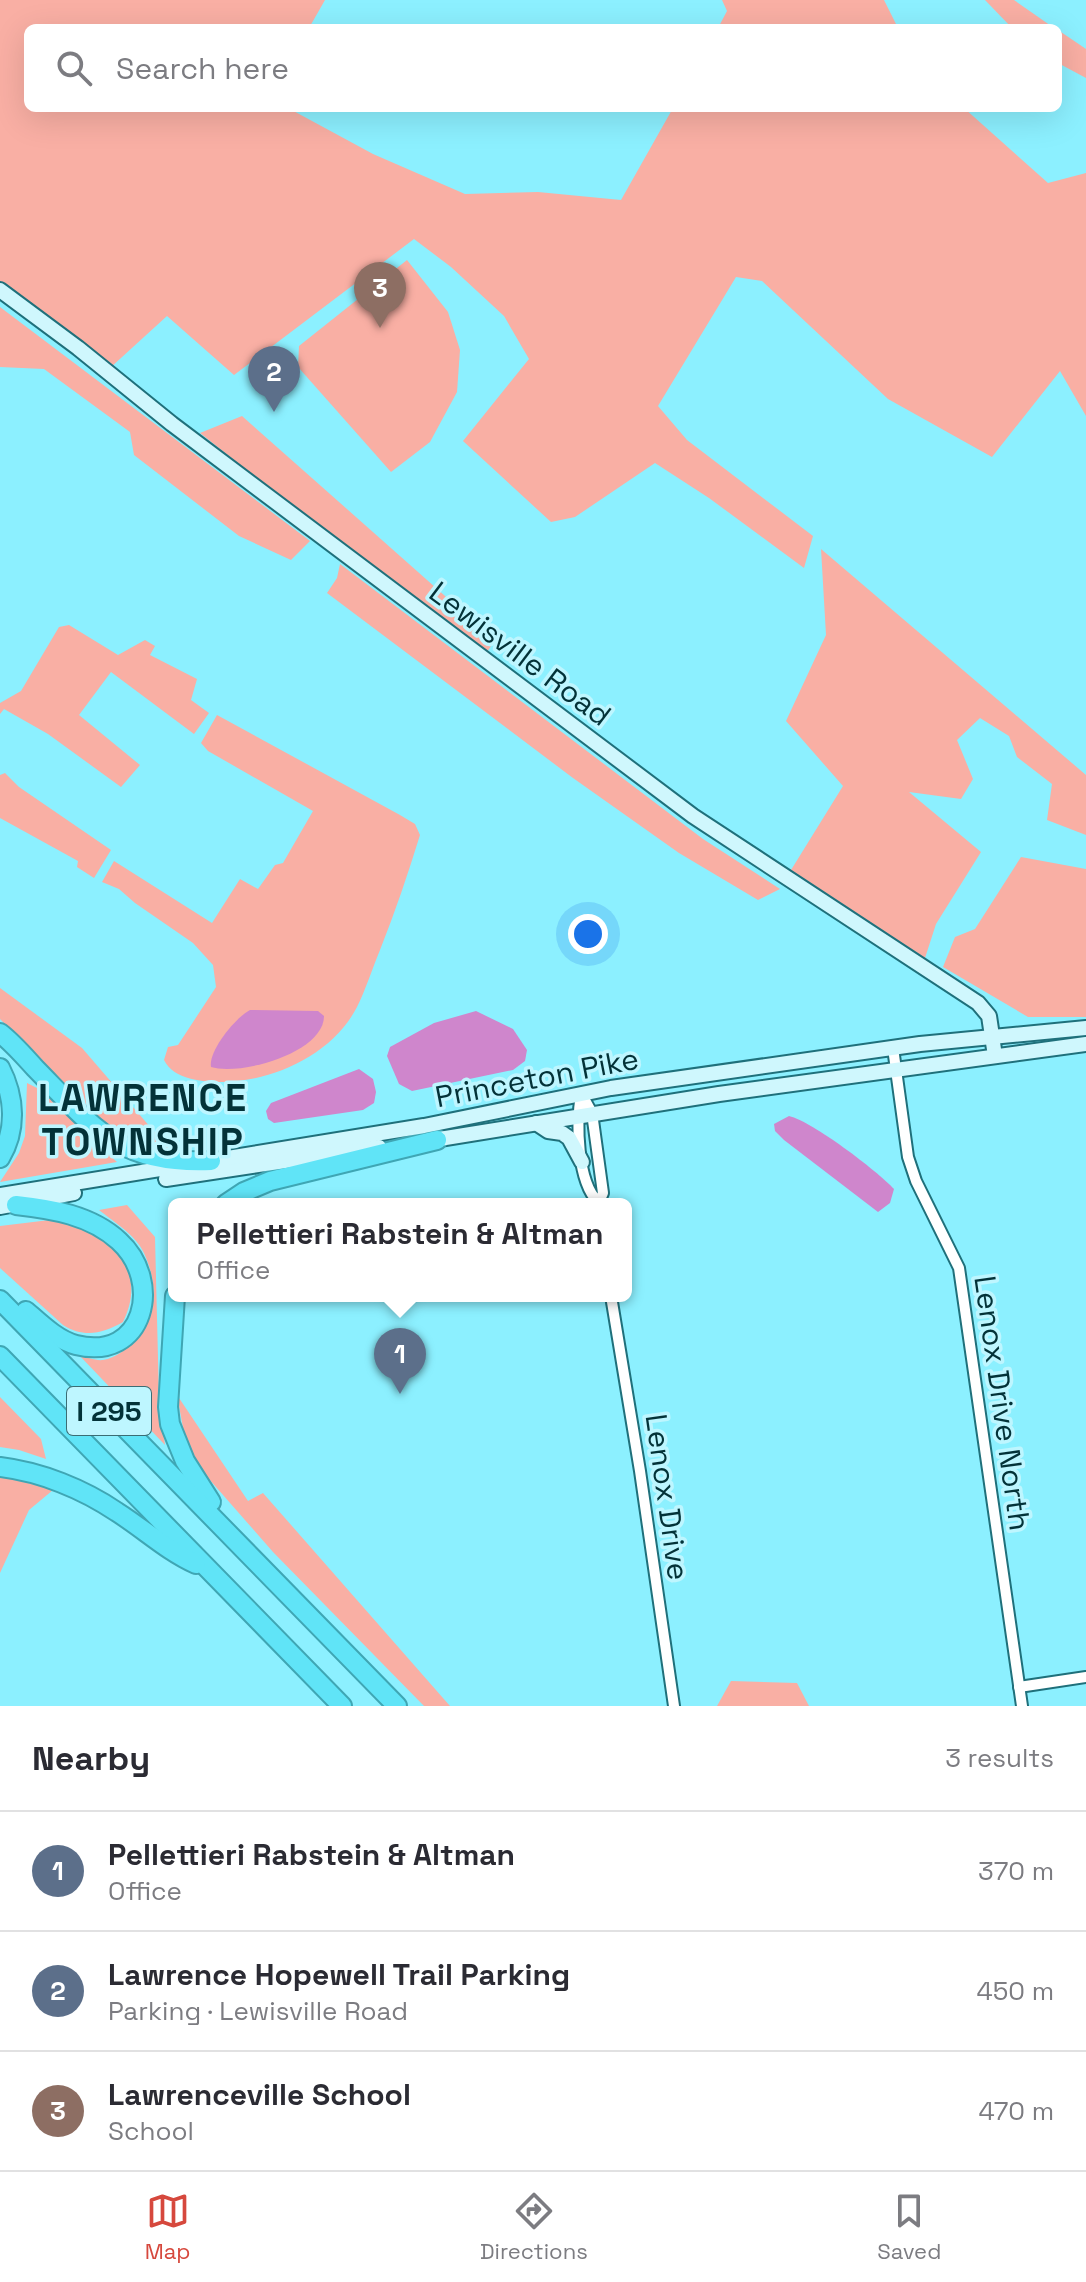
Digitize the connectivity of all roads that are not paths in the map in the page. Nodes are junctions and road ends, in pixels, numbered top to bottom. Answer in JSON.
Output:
{"nodes":[{"id":1,"x":0,"y":290,"type":"edge"},
{"id":2,"x":1086,"y":1028,"type":"edge"},
{"id":3,"x":0,"y":1033,"type":"edge"},
{"id":4,"x":993,"y":1035,"type":"junction"},
{"id":5,"x":1086,"y":1044,"type":"edge"},
{"id":6,"x":893,"y":1048,"type":"junction"},
{"id":7,"x":995,"y":1056,"type":"junction"},
{"id":8,"x":0,"y":1068,"type":"edge"},
{"id":9,"x":896,"y":1069,"type":"junction"},
{"id":10,"x":581,"y":1093,"type":"junction"},
{"id":11,"x":585,"y":1114,"type":"junction"},
{"id":12,"x":536,"y":1123,"type":"junction"},
{"id":13,"x":437,"y":1140,"type":"junction"},
{"id":14,"x":0,"y":1158,"type":"edge"},
{"id":15,"x":211,"y":1161,"type":"junction"},
{"id":16,"x":582,"y":1162,"type":"junction"},
{"id":17,"x":235,"y":1198,"type":"edge"},
{"id":18,"x":593,"y":1198,"type":"edge"},
{"id":19,"x":600,"y":1198,"type":"edge"},
{"id":20,"x":5,"y":1202,"type":"edge"},
{"id":21,"x":0,"y":1292,"type":"edge"},
{"id":22,"x":0,"y":1300,"type":"edge"},
{"id":23,"x":174,"y":1302,"type":"edge"},
{"id":24,"x":612,"y":1302,"type":"edge"},
{"id":25,"x":0,"y":1356,"type":"edge"},
{"id":26,"x":0,"y":1467,"type":"edge"},
{"id":27,"x":219,"y":1522,"type":"junction"},
{"id":28,"x":209,"y":1570,"type":"junction"},
{"id":29,"x":1086,"y":1677,"type":"edge"},
{"id":30,"x":1019,"y":1687,"type":"junction"},
{"id":31,"x":342,"y":1706,"type":"edge"},
{"id":32,"x":397,"y":1706,"type":"edge"},
{"id":33,"x":674,"y":1706,"type":"edge"},
{"id":34,"x":1022,"y":1706,"type":"edge"}],
"edges":[{"from":1,"to":4,"type":"main road","name":"Lewisville Road"},
{"from":2,"to":4,"type":"main road","name":"Princeton Pike"},
{"from":3,"to":15,"type":"highway"},
{"from":4,"to":6,"type":"main road","name":"Princeton Pike"},
{"from":4,"to":7,"type":"main road","name":"Lewisville Road"},
{"from":5,"to":7,"type":"main road","name":"Princeton Pike"},
{"from":6,"to":9,"type":"street","name":"Lenox Drive North"},
{"from":6,"to":10,"type":"main road","name":"Princeton Pike"},
{"from":7,"to":9,"type":"main road","name":"Princeton Pike"},
{"from":8,"to":14,"type":"highway"},
{"from":9,"to":11,"type":"main road","name":"Princeton Pike"},
{"from":9,"to":30,"type":"street","name":"Lenox Drive North"},
{"from":10,"to":11,"type":"street"},
{"from":10,"to":15,"type":"main road","name":"Princeton Pike"},
{"from":11,"to":12,"type":"main road","name":"Princeton Pike"},
{"from":11,"to":16,"type":"street"},
{"from":11,"to":19,"type":"street"},
{"from":12,"to":13,"type":"main road","name":"Princeton Pike"},
{"from":12,"to":16,"type":"main road"},
{"from":13,"to":17,"type":"highway"},
{"from":13,"to":20,"type":"main road","name":"Princeton Pike"},
{"from":15,"to":20,"type":"main road","name":"Princeton Pike"},
{"from":16,"to":18,"type":"street"},
{"from":20,"to":21,"type":"highway"},
{"from":22,"to":27,"type":"highway","number":"I 295"},
{"from":23,"to":27,"type":"highway"},
{"from":24,"to":33,"type":"street","name":"Lenox Drive"},
{"from":25,"to":28,"type":"highway","number":"I 295"},
{"from":26,"to":28,"type":"highway"},
{"from":27,"to":32,"type":"highway","number":"I 295"},
{"from":28,"to":31,"type":"highway","number":"I 295"},
{"from":29,"to":30,"type":"street"},
{"from":30,"to":34,"type":"street","name":"Lenox Drive North"}]}
